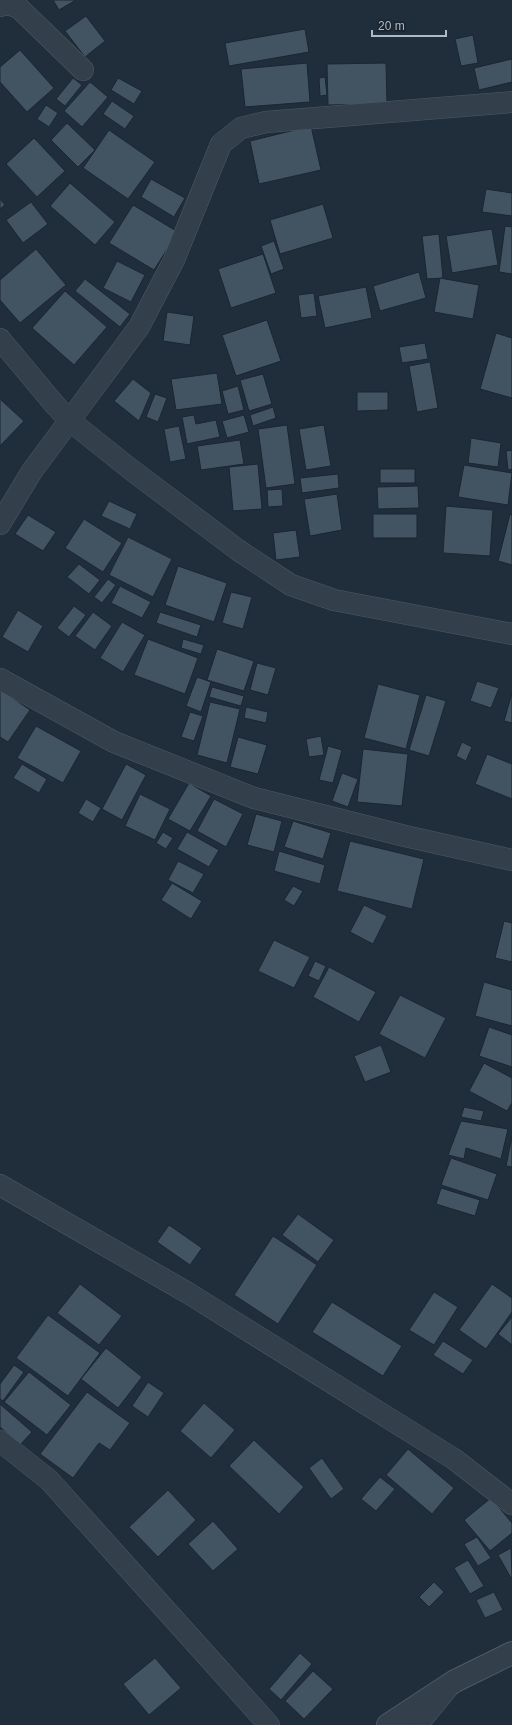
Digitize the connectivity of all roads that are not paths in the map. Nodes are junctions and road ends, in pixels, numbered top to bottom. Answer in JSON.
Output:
{"nodes":[{"id":1,"x":0,"y":6,"type":"edge"},
{"id":2,"x":83,"y":70,"type":"dead end"},
{"id":3,"x":512,"y":102,"type":"edge"},
{"id":4,"x":0,"y":339,"type":"edge"},
{"id":5,"x":70,"y":420,"type":"junction"},
{"id":6,"x":0,"y":524,"type":"edge"},
{"id":7,"x":512,"y":634,"type":"edge"},
{"id":8,"x":0,"y":679,"type":"edge"},
{"id":9,"x":512,"y":860,"type":"edge"},
{"id":10,"x":0,"y":1186,"type":"edge"},
{"id":11,"x":0,"y":1441,"type":"edge"},
{"id":12,"x":512,"y":1504,"type":"edge"},
{"id":13,"x":512,"y":1653,"type":"edge"},
{"id":14,"x":455,"y":1681,"type":"junction"},
{"id":15,"x":270,"y":1725,"type":"edge"},
{"id":16,"x":388,"y":1725,"type":"edge"},
{"id":17,"x":417,"y":1725,"type":"edge"}],
"edges":[{"from":1,"to":2,"type":"street"},
{"from":3,"to":5,"type":"street"},
{"from":4,"to":5,"type":"street"},
{"from":5,"to":6,"type":"street"},
{"from":5,"to":7,"type":"street"},
{"from":8,"to":9,"type":"street"},
{"from":10,"to":12,"type":"street"},
{"from":11,"to":15,"type":"street"},
{"from":13,"to":14,"type":"street"},
{"from":14,"to":16,"type":"street"},
{"from":14,"to":17,"type":"street"}]}
